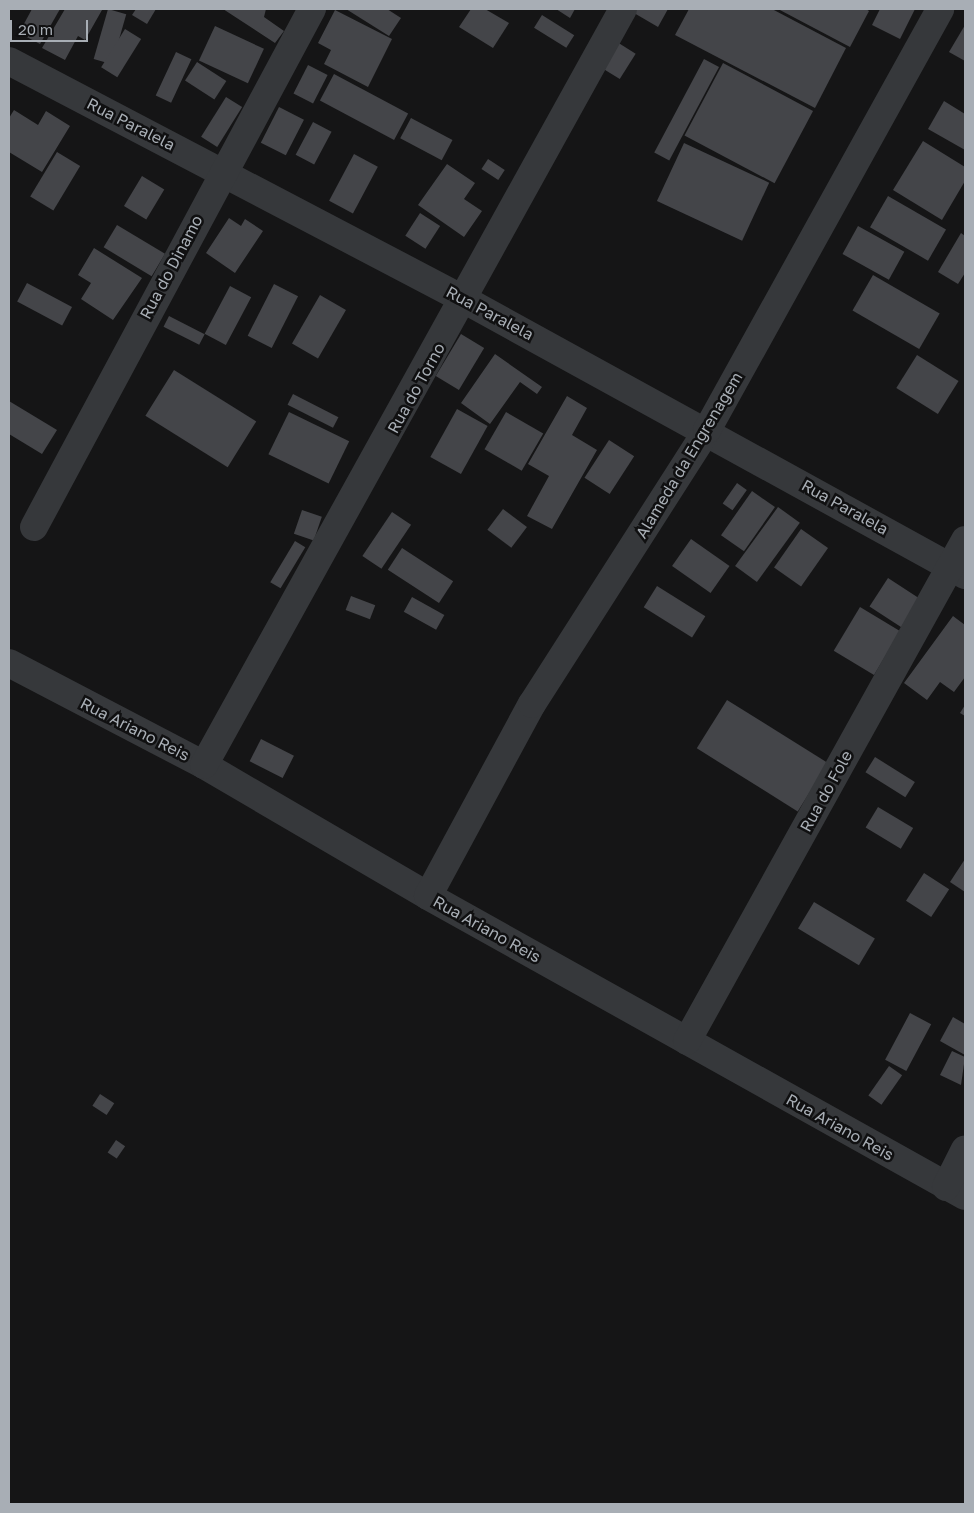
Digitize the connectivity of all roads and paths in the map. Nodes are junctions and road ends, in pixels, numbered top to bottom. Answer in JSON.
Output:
{"nodes":[{"id":1,"x":312,"y":9,"type":"edge"},
{"id":2,"x":623,"y":9,"type":"edge"},
{"id":3,"x":940,"y":9,"type":"edge"},
{"id":4,"x":9,"y":61,"type":"edge"},
{"id":5,"x":222,"y":171,"type":"junction"},
{"id":6,"x":465,"y":300,"type":"junction"},
{"id":7,"x":708,"y":430,"type":"junction"},
{"id":8,"x":34,"y":527,"type":"dead end"},
{"id":9,"x":965,"y":540,"type":"edge"},
{"id":10,"x":958,"y":570,"type":"edge"},
{"id":11,"x":9,"y":663,"type":"edge"},
{"id":12,"x":204,"y":765,"type":"junction"},
{"id":13,"x":428,"y":896,"type":"junction"},
{"id":14,"x":687,"y":1041,"type":"junction"},
{"id":15,"x":965,"y":1149,"type":"edge"},
{"id":16,"x":955,"y":1192,"type":"edge"}],
"edges":[{"from":1,"to":5,"type":"street","name":"Rua do Dinamo"},
{"from":2,"to":6,"type":"street","name":"Rua do Torno"},
{"from":3,"to":7,"type":"street","name":"Alameda da Engrenagem"},
{"from":4,"to":5,"type":"street","name":"Rua Paralela"},
{"from":5,"to":6,"type":"street","name":"Rua Paralela"},
{"from":5,"to":8,"type":"street","name":"Rua do Dinamo"},
{"from":6,"to":7,"type":"street","name":"Rua Paralela"},
{"from":6,"to":12,"type":"street","name":"Rua do Torno"},
{"from":7,"to":10,"type":"street","name":"Rua Paralela"},
{"from":7,"to":13,"type":"street","name":"Alameda da Engrenagem"},
{"from":9,"to":10,"type":"street","name":"Rua do Fole"},
{"from":10,"to":14,"type":"street","name":"Rua do Fole"},
{"from":11,"to":12,"type":"street","name":"Rua Ariano Reis"},
{"from":12,"to":13,"type":"street","name":"Rua Ariano Reis"},
{"from":13,"to":14,"type":"street","name":"Rua Ariano Reis"},
{"from":14,"to":16,"type":"street","name":"Rua Ariano Reis"},
{"from":15,"to":16,"type":"street"}]}
